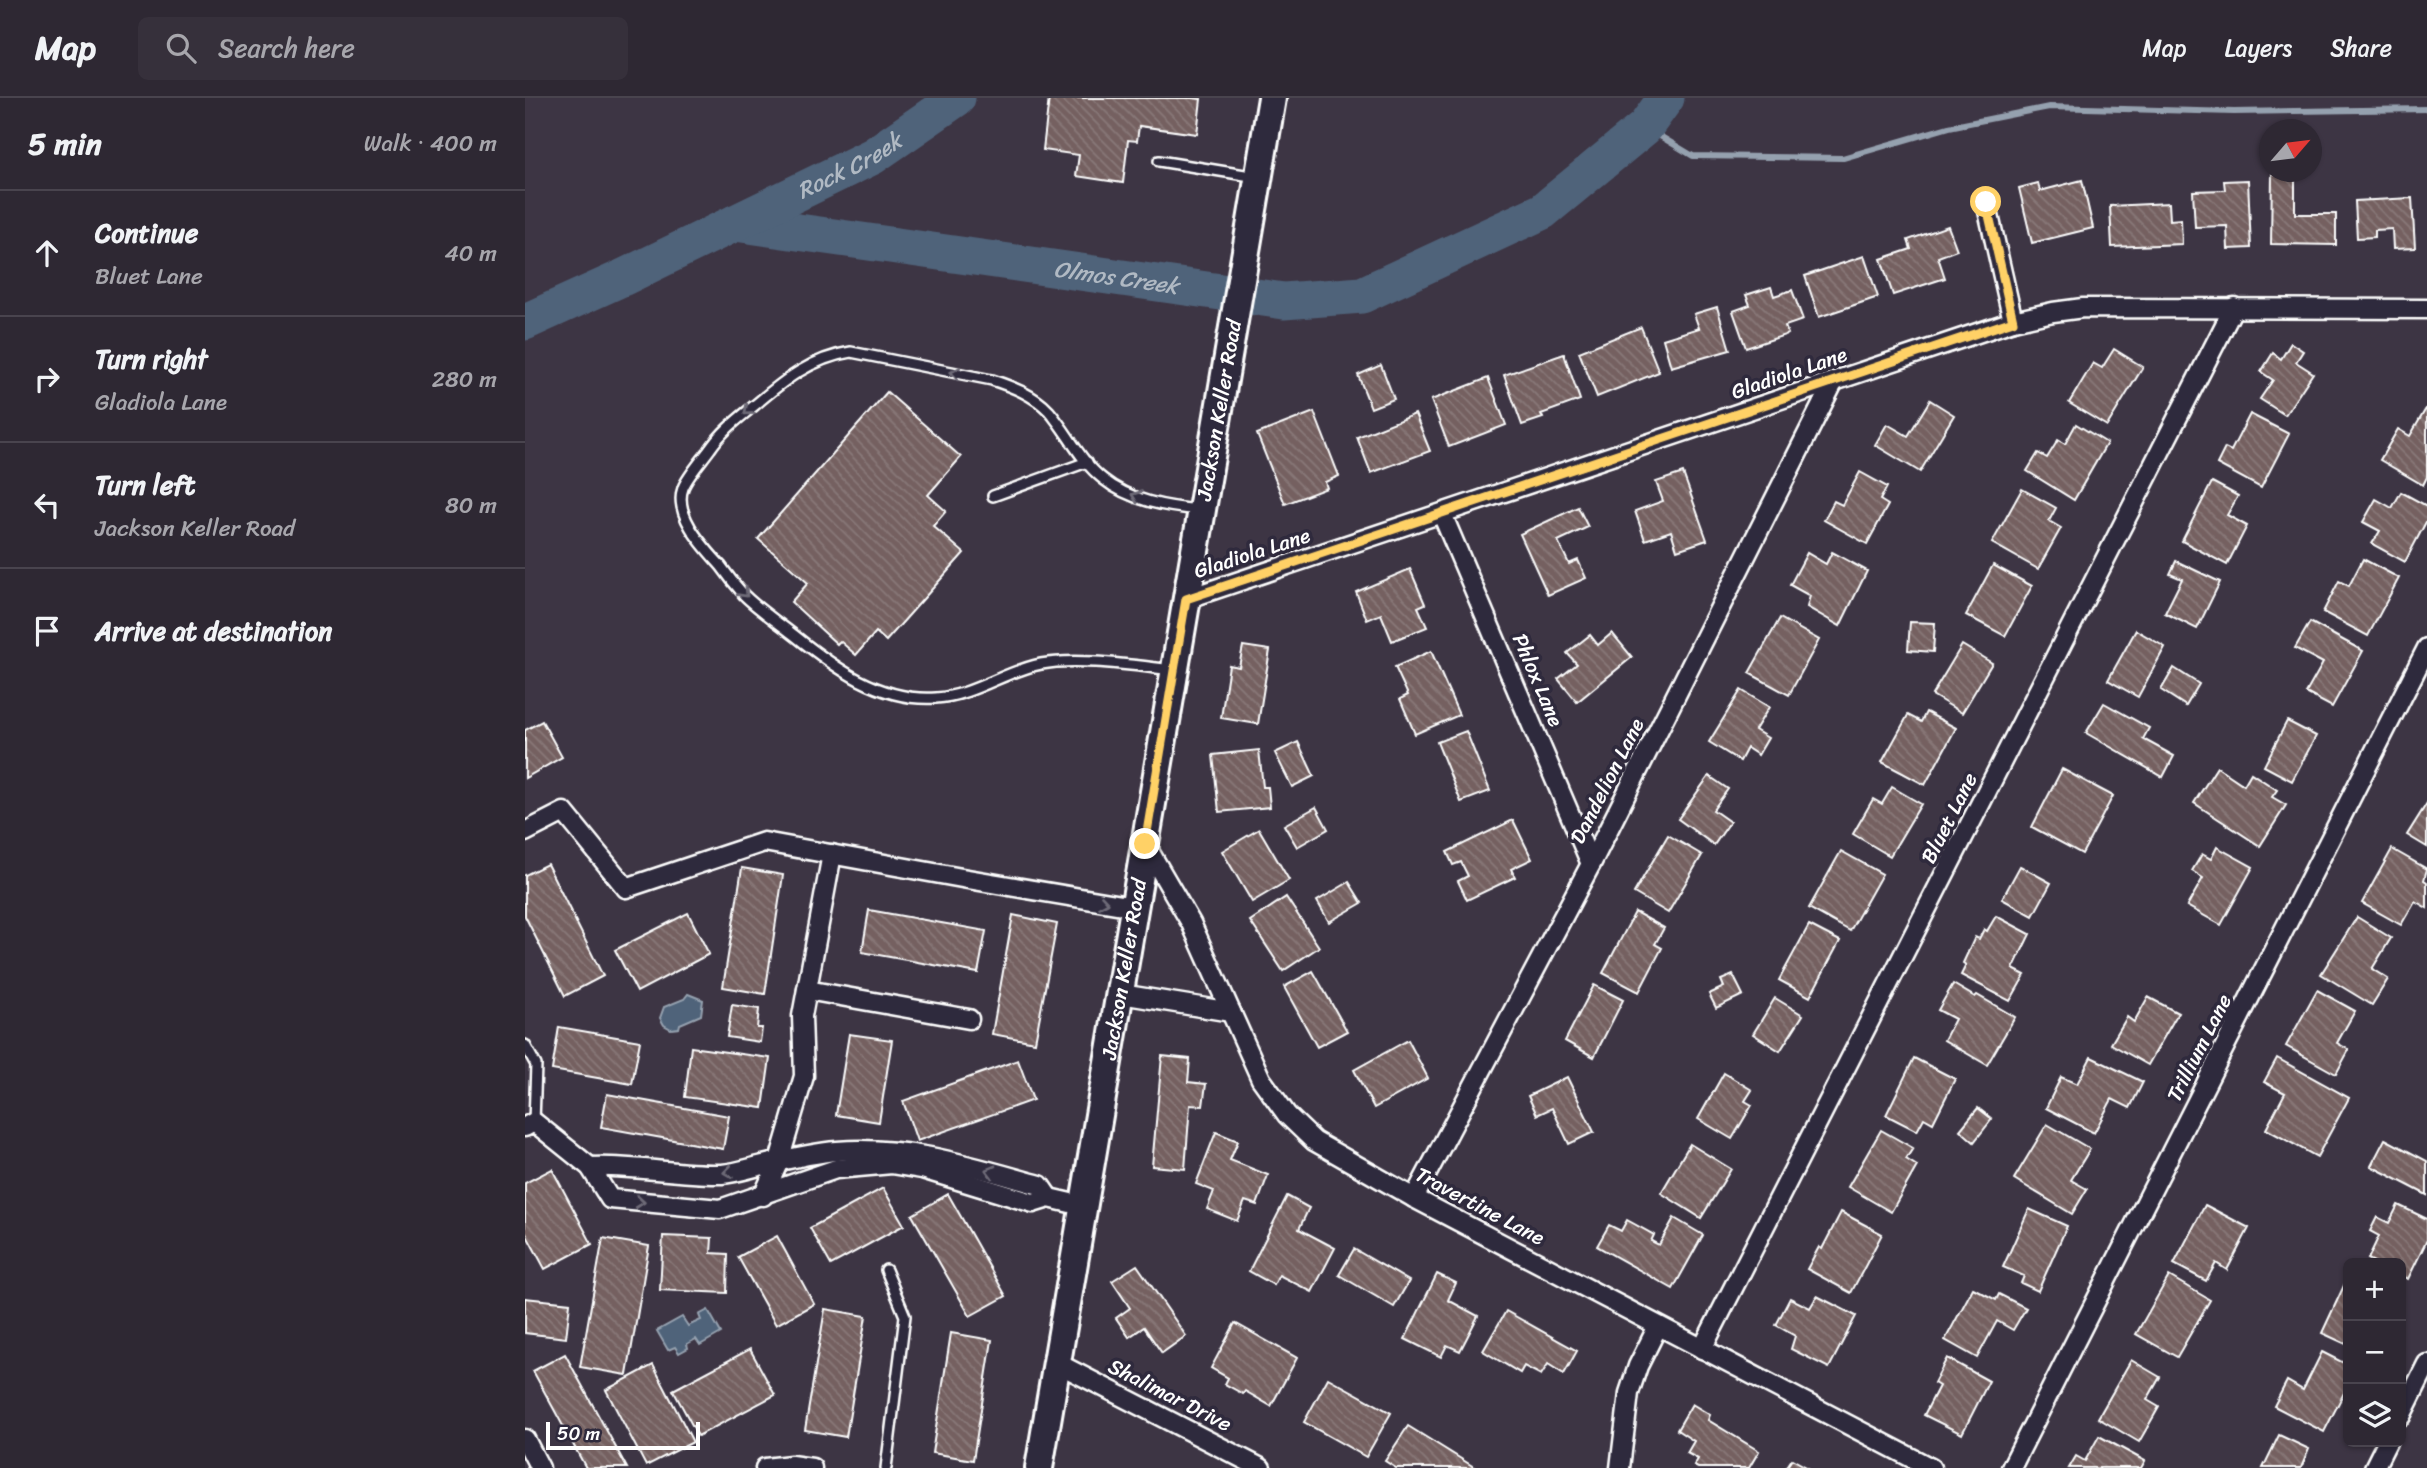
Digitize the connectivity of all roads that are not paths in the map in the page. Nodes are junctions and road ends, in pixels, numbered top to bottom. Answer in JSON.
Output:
{"nodes":[{"id":1,"x":1272,"y":98,"type":"edge"},
{"id":2,"x":1159,"y":161,"type":"dead end"},
{"id":3,"x":1259,"y":177,"type":"junction"},
{"id":4,"x":1986,"y":202,"type":"dead end"},
{"id":5,"x":2234,"y":307,"type":"junction"},
{"id":6,"x":2427,"y":309,"type":"edge"},
{"id":7,"x":2013,"y":321,"type":"junction"},
{"id":8,"x":1834,"y":382,"type":"junction"},
{"id":9,"x":1087,"y":462,"type":"junction"},
{"id":10,"x":993,"y":496,"type":"dead end"},
{"id":11,"x":1202,"y":510,"type":"junction"},
{"id":12,"x":1442,"y":514,"type":"junction"},
{"id":13,"x":1186,"y":599,"type":"junction"},
{"id":14,"x":2427,"y":648,"type":"edge"},
{"id":15,"x":1174,"y":670,"type":"junction"},
{"id":16,"x":525,"y":832,"type":"edge"},
{"id":17,"x":1145,"y":844,"type":"junction"},
{"id":18,"x":832,"y":854,"type":"junction"},
{"id":19,"x":1591,"y":864,"type":"junction"},
{"id":20,"x":1134,"y":907,"type":"junction"},
{"id":21,"x":807,"y":990,"type":"junction"},
{"id":22,"x":1121,"y":994,"type":"junction"},
{"id":23,"x":1231,"y":1013,"type":"junction"},
{"id":24,"x":969,"y":1019,"type":"dead end"},
{"id":25,"x":525,"y":1045,"type":"edge"},
{"id":26,"x":528,"y":1122,"type":"edge"},
{"id":27,"x":801,"y":1157,"type":"junction"},
{"id":28,"x":779,"y":1161,"type":"junction"},
{"id":29,"x":590,"y":1167,"type":"junction"},
{"id":30,"x":678,"y":1174,"type":"junction"},
{"id":31,"x":804,"y":1181,"type":"junction"},
{"id":32,"x":763,"y":1196,"type":"junction"},
{"id":33,"x":1414,"y":1198,"type":"junction"},
{"id":34,"x":1049,"y":1199,"type":"junction"},
{"id":35,"x":674,"y":1205,"type":"junction"},
{"id":36,"x":1083,"y":1206,"type":"junction"},
{"id":37,"x":886,"y":1270,"type":"dead end"},
{"id":38,"x":1658,"y":1326,"type":"junction"},
{"id":39,"x":1702,"y":1349,"type":"junction"},
{"id":40,"x":1057,"y":1363,"type":"junction"},
{"id":41,"x":2427,"y":1364,"type":"edge"},
{"id":42,"x":2406,"y":1406,"type":"edge"},
{"id":43,"x":525,"y":1439,"type":"edge"},
{"id":44,"x":2384,"y":1447,"type":"edge"},
{"id":45,"x":540,"y":1468,"type":"edge"},
{"id":46,"x":765,"y":1468,"type":"edge"},
{"id":47,"x":812,"y":1468,"type":"edge"},
{"id":48,"x":886,"y":1468,"type":"edge"},
{"id":49,"x":1039,"y":1468,"type":"edge"},
{"id":50,"x":1261,"y":1468,"type":"edge"},
{"id":51,"x":1620,"y":1468,"type":"edge"},
{"id":52,"x":1931,"y":1468,"type":"edge"},
{"id":53,"x":2011,"y":1468,"type":"edge"},
{"id":54,"x":2374,"y":1468,"type":"edge"}],
"edges":[{"from":1,"to":3,"type":"main road","name":"Jackson Keller Road"},
{"from":2,"to":3,"type":"lane"},
{"from":3,"to":11,"type":"main road","name":"Jackson Keller Road"},
{"from":4,"to":7,"type":"street"},
{"from":5,"to":6,"type":"street","name":"Gladiola Lane"},
{"from":5,"to":7,"type":"street","name":"Gladiola Lane"},
{"from":5,"to":39,"type":"street","name":"Bluet Lane"},
{"from":7,"to":8,"type":"street","name":"Gladiola Lane"},
{"from":8,"to":12,"type":"street","name":"Gladiola Lane"},
{"from":8,"to":19,"type":"street","name":"Dandelion Lane"},
{"from":9,"to":10,"type":"lane"},
{"from":11,"to":9,"type":"lane","one_way":true},
{"from":9,"to":15,"type":"lane","one_way":true},
{"from":11,"to":13,"type":"main road","name":"Jackson Keller Road"},
{"from":12,"to":13,"type":"street","name":"Gladiola Lane"},
{"from":12,"to":19,"type":"street","name":"Phlox Lane"},
{"from":13,"to":15,"type":"main road","name":"Jackson Keller Road"},
{"from":14,"to":53,"type":"street","name":"Trillium Lane"},
{"from":15,"to":17,"type":"main road","name":"Jackson Keller Road"},
{"from":16,"to":18,"type":"street"},
{"from":17,"to":20,"type":"main road","name":"Jackson Keller Road"},
{"from":17,"to":23,"type":"street","name":"Travertine Lane"},
{"from":18,"to":20,"type":"street","one_way":true},
{"from":18,"to":21,"type":"street"},
{"from":19,"to":33,"type":"street","name":"Dandelion Lane"},
{"from":20,"to":22,"type":"main road","name":"Jackson Keller Road"},
{"from":21,"to":24,"type":"street"},
{"from":21,"to":28,"type":"street"},
{"from":22,"to":23,"type":"street"},
{"from":22,"to":36,"type":"main road","name":"Jackson Keller Road"},
{"from":23,"to":33,"type":"street","name":"Travertine Lane"},
{"from":25,"to":26,"type":"lane"},
{"from":26,"to":29,"type":"street"},
{"from":27,"to":28,"type":"street"},
{"from":27,"to":31,"type":"street"},
{"from":34,"to":27,"type":"street","one_way":true},
{"from":28,"to":30,"type":"street","one_way":true},
{"from":28,"to":32,"type":"street"},
{"from":29,"to":30,"type":"street"},
{"from":29,"to":35,"type":"street","one_way":true},
{"from":30,"to":35,"type":"street"},
{"from":31,"to":32,"type":"street"},
{"from":31,"to":34,"type":"street"},
{"from":32,"to":35,"type":"street"},
{"from":33,"to":38,"type":"street","name":"Travertine Lane"},
{"from":34,"to":36,"type":"street"},
{"from":36,"to":40,"type":"main road","name":"Jackson Keller Road"},
{"from":37,"to":48,"type":"lane"},
{"from":38,"to":39,"type":"street","name":"Travertine Lane"},
{"from":38,"to":51,"type":"street"},
{"from":39,"to":52,"type":"street","name":"Travertine Lane"},
{"from":40,"to":49,"type":"main road","name":"Jackson Keller Road"},
{"from":40,"to":50,"type":"street","name":"Shalimar Drive"},
{"from":41,"to":42,"type":"street"},
{"from":43,"to":45,"type":"street"},
{"from":44,"to":54,"type":"street"},
{"from":46,"to":47,"type":"street"}]}
